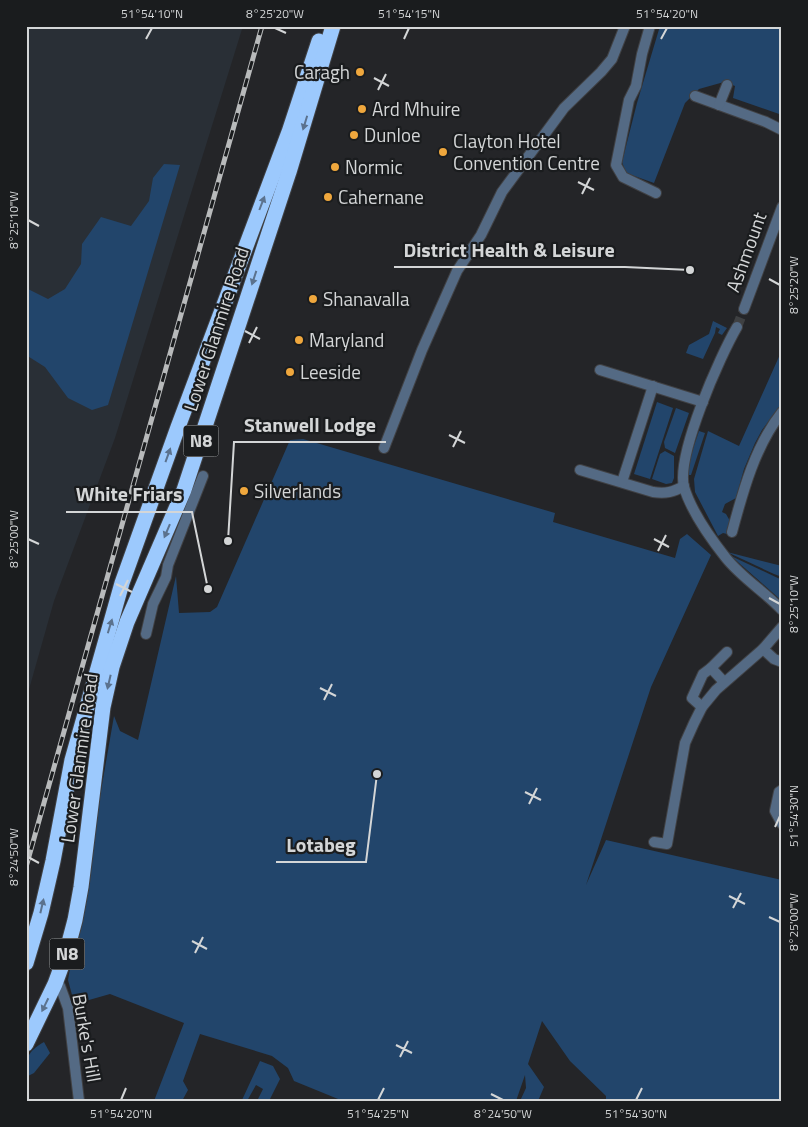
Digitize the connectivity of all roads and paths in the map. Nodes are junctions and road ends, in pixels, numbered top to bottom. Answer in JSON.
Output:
{"nodes":[{"id":1,"x":323,"y":26,"type":"edge"},
{"id":2,"x":333,"y":26,"type":"edge"},
{"id":3,"x":625,"y":26,"type":"edge"},
{"id":4,"x":650,"y":26,"type":"edge"},
{"id":5,"x":726,"y":85,"type":"dead end"},
{"id":6,"x":694,"y":96,"type":"dead end"},
{"id":7,"x":719,"y":105,"type":"junction"},
{"id":8,"x":782,"y":130,"type":"edge"},
{"id":9,"x":656,"y":193,"type":"dead end"},
{"id":10,"x":782,"y":207,"type":"edge"},
{"id":11,"x":744,"y":309,"type":"tunnel mouth"},
{"id":12,"x":737,"y":327,"type":"tunnel mouth"},
{"id":13,"x":600,"y":370,"type":"dead end"},
{"id":14,"x":652,"y":386,"type":"junction"},
{"id":15,"x":703,"y":402,"type":"junction"},
{"id":16,"x":782,"y":412,"type":"edge"},
{"id":17,"x":384,"y":448,"type":"dead end"},
{"id":18,"x":580,"y":470,"type":"dead end"},
{"id":19,"x":203,"y":476,"type":"dead end"},
{"id":20,"x":622,"y":482,"type":"junction"},
{"id":21,"x":684,"y":486,"type":"junction"},
{"id":22,"x":732,"y":532,"type":"dead end"},
{"id":23,"x":161,"y":564,"type":"junction"},
{"id":24,"x":782,"y":610,"type":"edge"},
{"id":25,"x":782,"y":627,"type":"edge"},
{"id":26,"x":146,"y":634,"type":"dead end"},
{"id":27,"x":763,"y":649,"type":"junction"},
{"id":28,"x":727,"y":652,"type":"dead end"},
{"id":29,"x":782,"y":662,"type":"edge"},
{"id":30,"x":711,"y":668,"type":"junction"},
{"id":31,"x":724,"y":682,"type":"junction"},
{"id":32,"x":702,"y":707,"type":"junction"},
{"id":33,"x":782,"y":790,"type":"edge"},
{"id":34,"x":782,"y":824,"type":"edge"},
{"id":35,"x":654,"y":842,"type":"dead end"},
{"id":36,"x":26,"y":963,"type":"edge"},
{"id":37,"x":55,"y":984,"type":"junction"},
{"id":38,"x":26,"y":1044,"type":"edge"},
{"id":39,"x":79,"y":1101,"type":"edge"}],
"edges":[{"from":36,"to":1,"type":"highway","name":"Lower Glanmire Road","number":"N8","one_way":true},
{"from":2,"to":23,"type":"highway","name":"Lower Glanmire Road","number":"N8","one_way":true},
{"from":3,"to":17,"type":"street"},
{"from":4,"to":9,"type":"street"},
{"from":5,"to":7,"type":"street"},
{"from":6,"to":7,"type":"street"},
{"from":7,"to":8,"type":"street"},
{"from":10,"to":11,"type":"street","name":"Ashmount"},
{"from":12,"to":15,"type":"street"},
{"from":13,"to":14,"type":"street"},
{"from":14,"to":15,"type":"street"},
{"from":14,"to":20,"type":"street"},
{"from":15,"to":21,"type":"street"},
{"from":16,"to":22,"type":"street"},
{"from":18,"to":20,"type":"street"},
{"from":19,"to":23,"type":"street"},
{"from":20,"to":21,"type":"street"},
{"from":21,"to":24,"type":"street"},
{"from":23,"to":26,"type":"street"},
{"from":23,"to":37,"type":"highway","name":"Lower Glanmire Road","number":"N8","one_way":true},
{"from":25,"to":27,"type":"street"},
{"from":27,"to":29,"type":"street"},
{"from":27,"to":31,"type":"street"},
{"from":28,"to":30,"type":"street"},
{"from":30,"to":31,"type":"street"},
{"from":30,"to":32,"type":"street"},
{"from":31,"to":32,"type":"street"},
{"from":32,"to":35,"type":"street"},
{"from":33,"to":34,"type":"street"},
{"from":37,"to":38,"type":"highway","name":"Lower Glanmire Road","number":"N8","one_way":true},
{"from":37,"to":39,"type":"street","name":"Burke's Hill"}]}
